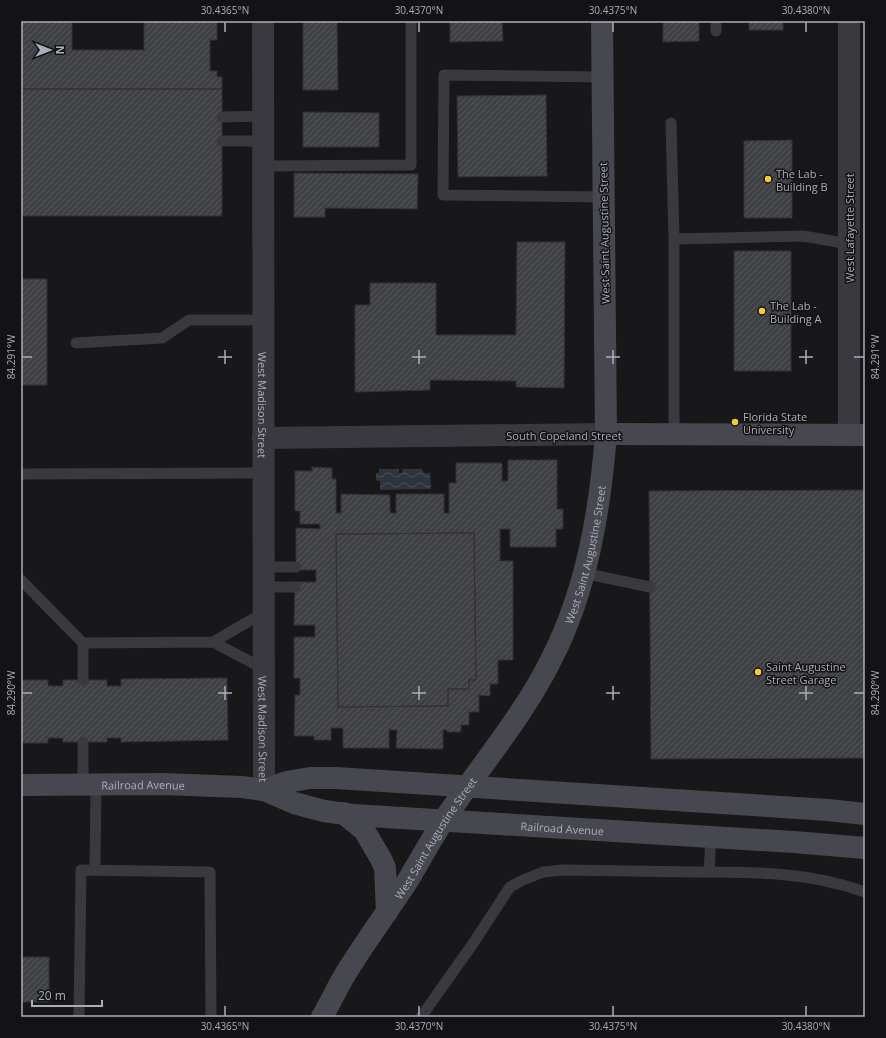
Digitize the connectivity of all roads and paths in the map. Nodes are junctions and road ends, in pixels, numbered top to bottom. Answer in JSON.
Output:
{"nodes":[{"id":1,"x":263,"y":21,"type":"edge"},
{"id":2,"x":411,"y":21,"type":"edge"},
{"id":3,"x":602,"y":21,"type":"edge"},
{"id":4,"x":849,"y":21,"type":"edge"},
{"id":5,"x":603,"y":77,"type":"junction"},
{"id":6,"x":263,"y":116,"type":"junction"},
{"id":7,"x":222,"y":117,"type":"dead end"},
{"id":8,"x":671,"y":123,"type":"dead end"},
{"id":9,"x":222,"y":141,"type":"dead end"},
{"id":10,"x":263,"y":141,"type":"junction"},
{"id":11,"x":263,"y":166,"type":"junction"},
{"id":12,"x":604,"y":197,"type":"junction"},
{"id":13,"x":674,"y":239,"type":"junction"},
{"id":14,"x":849,"y":244,"type":"junction"},
{"id":15,"x":264,"y":320,"type":"junction"},
{"id":16,"x":76,"y":343,"type":"dead end"},
{"id":17,"x":606,"y":434,"type":"junction"},
{"id":18,"x":674,"y":434,"type":"junction"},
{"id":19,"x":857,"y":435,"type":"edge"},
{"id":20,"x":263,"y":438,"type":"junction"},
{"id":21,"x":262,"y":473,"type":"junction"},
{"id":22,"x":21,"y":474,"type":"edge"},
{"id":23,"x":296,"y":567,"type":"dead end"},
{"id":24,"x":584,"y":573,"type":"junction"},
{"id":25,"x":263,"y":577,"type":"junction"},
{"id":26,"x":21,"y":580,"type":"edge"},
{"id":27,"x":295,"y":586,"type":"dead end"},
{"id":28,"x":650,"y":587,"type":"dead end"},
{"id":29,"x":263,"y":613,"type":"junction"},
{"id":30,"x":213,"y":642,"type":"junction"},
{"id":31,"x":83,"y":643,"type":"junction"},
{"id":32,"x":264,"y":669,"type":"junction"},
{"id":33,"x":83,"y":680,"type":"dead end"},
{"id":34,"x":83,"y":742,"type":"dead end"},
{"id":35,"x":21,"y":784,"type":"edge"},
{"id":36,"x":90,"y":784,"type":"junction"},
{"id":37,"x":467,"y":788,"type":"junction"},
{"id":38,"x":264,"y":790,"type":"junction"},
{"id":39,"x":343,"y":813,"type":"junction"},
{"id":40,"x":865,"y":814,"type":"edge"},
{"id":41,"x":444,"y":820,"type":"junction"},
{"id":42,"x":711,"y":837,"type":"junction"},
{"id":43,"x":865,"y":848,"type":"edge"},
{"id":44,"x":95,"y":870,"type":"junction"},
{"id":45,"x":709,"y":872,"type":"junction"},
{"id":46,"x":865,"y":892,"type":"edge"},
{"id":47,"x":387,"y":912,"type":"junction"},
{"id":48,"x":79,"y":1017,"type":"edge"},
{"id":49,"x":211,"y":1017,"type":"edge"},
{"id":50,"x":322,"y":1017,"type":"edge"},
{"id":51,"x":421,"y":1017,"type":"edge"}],
"edges":[{"from":1,"to":6,"type":"street","name":"West Madison Street"},
{"from":2,"to":11,"type":"lane"},
{"from":3,"to":5,"type":"main road","name":"West Saint Augustine Street"},
{"from":4,"to":14,"type":"street","name":"West Lafayette Street"},
{"from":5,"to":12,"type":"main road","name":"West Saint Augustine Street"},
{"from":5,"to":12,"type":"lane"},
{"from":6,"to":7,"type":"lane"},
{"from":6,"to":10,"type":"street","name":"West Madison Street"},
{"from":8,"to":13,"type":"lane"},
{"from":9,"to":10,"type":"lane"},
{"from":10,"to":11,"type":"street","name":"West Madison Street"},
{"from":11,"to":15,"type":"street","name":"West Madison Street"},
{"from":12,"to":17,"type":"main road","name":"West Saint Augustine Street"},
{"from":13,"to":14,"type":"lane"},
{"from":13,"to":18,"type":"lane"},
{"from":14,"to":19,"type":"street","name":"West Lafayette Street"},
{"from":15,"to":16,"type":"lane"},
{"from":15,"to":20,"type":"street","name":"West Madison Street"},
{"from":17,"to":18,"type":"main road","name":"South Copeland Street"},
{"from":17,"to":20,"type":"street","name":"South Copeland Street"},
{"from":17,"to":24,"type":"main road","name":"West Saint Augustine Street"},
{"from":18,"to":19,"type":"main road","name":"South Copeland Street"},
{"from":20,"to":21,"type":"street","name":"West Madison Street"},
{"from":21,"to":22,"type":"lane"},
{"from":21,"to":25,"type":"street","name":"West Madison Street"},
{"from":23,"to":25,"type":"lane"},
{"from":24,"to":28,"type":"lane"},
{"from":24,"to":37,"type":"main road","name":"West Saint Augustine Street"},
{"from":25,"to":27,"type":"lane"},
{"from":25,"to":29,"type":"street","name":"West Madison Street"},
{"from":26,"to":31,"type":"lane"},
{"from":29,"to":30,"type":"lane"},
{"from":29,"to":32,"type":"street","name":"West Madison Street"},
{"from":30,"to":31,"type":"lane"},
{"from":30,"to":32,"type":"lane"},
{"from":31,"to":33,"type":"lane"},
{"from":32,"to":38,"type":"street","name":"West Madison Street"},
{"from":34,"to":36,"type":"lane"},
{"from":35,"to":36,"type":"main road","name":"Railroad Avenue"},
{"from":36,"to":38,"type":"main road","name":"Railroad Avenue"},
{"from":36,"to":44,"type":"lane"},
{"from":37,"to":38,"type":"main road","name":"Railroad Avenue"},
{"from":37,"to":40,"type":"main road","name":"Railroad Avenue"},
{"from":37,"to":41,"type":"main road","name":"West Saint Augustine Street"},
{"from":38,"to":39,"type":"main road","name":"Railroad Avenue"},
{"from":39,"to":41,"type":"main road","name":"Railroad Avenue"},
{"from":39,"to":47,"type":"main road"},
{"from":41,"to":42,"type":"main road","name":"Railroad Avenue"},
{"from":41,"to":47,"type":"main road","name":"West Saint Augustine Street"},
{"from":42,"to":43,"type":"main road","name":"Railroad Avenue"},
{"from":42,"to":45,"type":"lane"},
{"from":44,"to":48,"type":"lane"},
{"from":44,"to":49,"type":"lane"},
{"from":45,"to":46,"type":"lane"},
{"from":45,"to":51,"type":"lane"},
{"from":47,"to":50,"type":"main road","name":"West Saint Augustine Street"}]}
